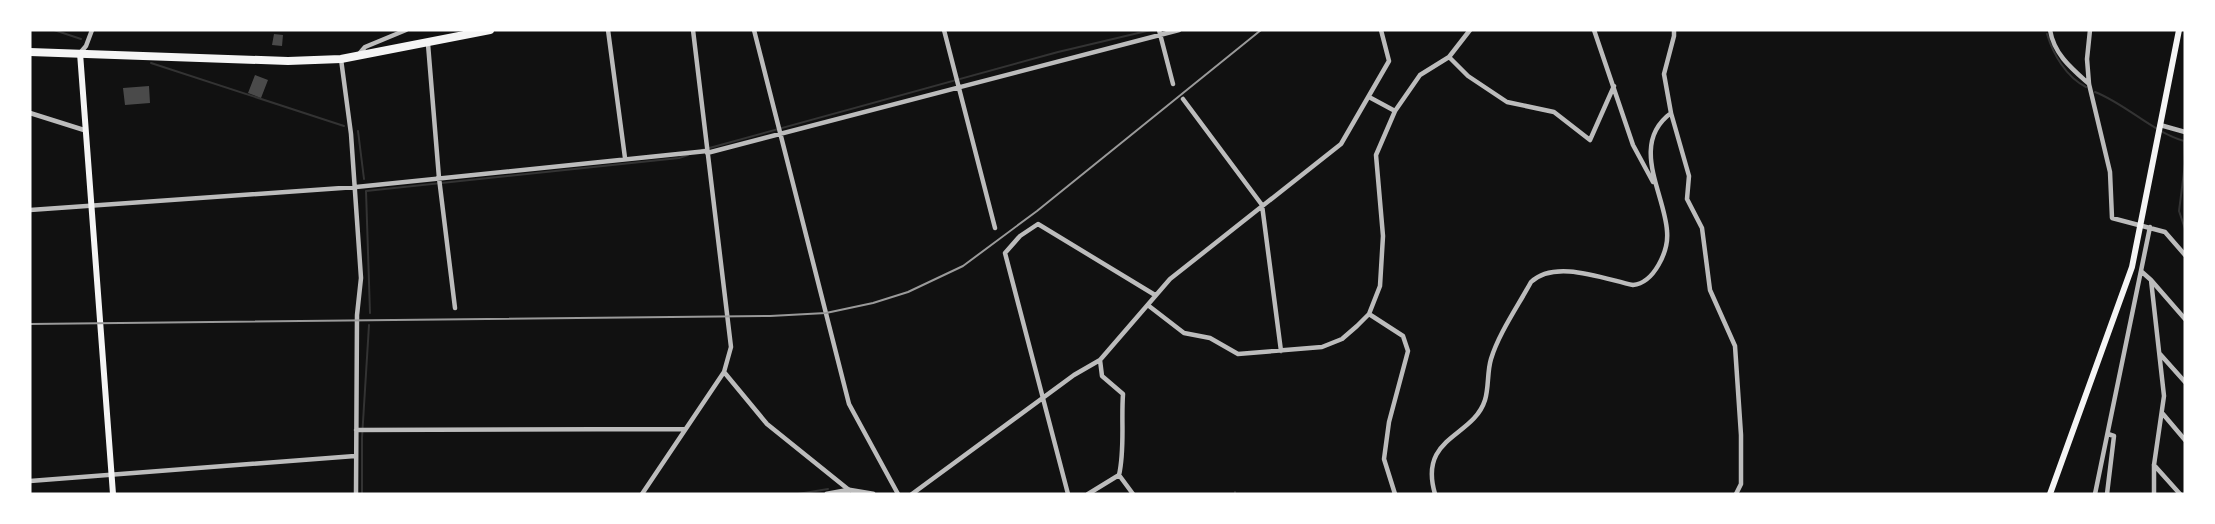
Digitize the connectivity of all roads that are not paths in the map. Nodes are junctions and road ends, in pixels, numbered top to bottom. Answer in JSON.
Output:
{"nodes":[{"id":1,"x":92,"y":30,"type":"edge"},
{"id":2,"x":406,"y":30,"type":"edge"},
{"id":3,"x":490,"y":30,"type":"edge"},
{"id":4,"x":608,"y":30,"type":"edge"},
{"id":5,"x":693,"y":30,"type":"edge"},
{"id":6,"x":754,"y":30,"type":"edge"},
{"id":7,"x":944,"y":30,"type":"edge"},
{"id":8,"x":1179,"y":30,"type":"edge"},
{"id":9,"x":1381,"y":30,"type":"edge"},
{"id":10,"x":1470,"y":30,"type":"edge"},
{"id":11,"x":1594,"y":30,"type":"edge"},
{"id":12,"x":1674,"y":30,"type":"edge"},
{"id":13,"x":2050,"y":30,"type":"edge"},
{"id":14,"x":2090,"y":30,"type":"edge"},
{"id":15,"x":2179,"y":30,"type":"edge"},
{"id":16,"x":2185,"y":32,"type":"edge"},
{"id":17,"x":1160,"y":33,"type":"edge"},
{"id":18,"x":428,"y":44,"type":"junction"},
{"id":19,"x":30,"y":52,"type":"edge"},
{"id":20,"x":80,"y":53,"type":"junction"},
{"id":21,"x":357,"y":56,"type":"junction"},
{"id":22,"x":1449,"y":57,"type":"junction"},
{"id":23,"x":341,"y":59,"type":"junction"},
{"id":24,"x":1173,"y":84,"type":"dead end"},
{"id":25,"x":2088,"y":84,"type":"junction"},
{"id":26,"x":958,"y":85,"type":"junction"},
{"id":27,"x":1614,"y":86,"type":"junction"},
{"id":28,"x":1369,"y":97,"type":"junction"},
{"id":29,"x":1183,"y":99,"type":"dead end"},
{"id":30,"x":1395,"y":111,"type":"junction"},
{"id":31,"x":30,"y":113,"type":"edge"},
{"id":32,"x":1671,"y":113,"type":"junction"},
{"id":33,"x":2160,"y":125,"type":"junction"},
{"id":34,"x":84,"y":130,"type":"junction"},
{"id":35,"x":2185,"y":132,"type":"edge"},
{"id":36,"x":779,"y":134,"type":"junction"},
{"id":37,"x":707,"y":151,"type":"junction"},
{"id":38,"x":624,"y":158,"type":"junction"},
{"id":39,"x":439,"y":178,"type":"junction"},
{"id":40,"x":1654,"y":185,"type":"junction"},
{"id":41,"x":356,"y":187,"type":"junction"},
{"id":42,"x":1262,"y":205,"type":"junction"},
{"id":43,"x":89,"y":207,"type":"junction"},
{"id":44,"x":30,"y":210,"type":"edge"},
{"id":45,"x":2140,"y":227,"type":"junction"},
{"id":46,"x":2150,"y":227,"type":"junction"},
{"id":47,"x":995,"y":228,"type":"dead end"},
{"id":48,"x":2185,"y":255,"type":"edge"},
{"id":49,"x":2142,"y":272,"type":"junction"},
{"id":50,"x":2151,"y":280,"type":"junction"},
{"id":51,"x":1155,"y":295,"type":"junction"},
{"id":52,"x":1149,"y":306,"type":"junction"},
{"id":53,"x":455,"y":308,"type":"dead end"},
{"id":54,"x":1369,"y":314,"type":"junction"},
{"id":55,"x":2185,"y":319,"type":"edge"},
{"id":56,"x":1281,"y":351,"type":"junction"},
{"id":57,"x":2160,"y":354,"type":"junction"},
{"id":58,"x":1100,"y":360,"type":"junction"},
{"id":59,"x":724,"y":372,"type":"junction"},
{"id":60,"x":2185,"y":382,"type":"edge"},
{"id":61,"x":1043,"y":398,"type":"junction"},
{"id":62,"x":2163,"y":414,"type":"junction"},
{"id":63,"x":685,"y":429,"type":"junction"},
{"id":64,"x":356,"y":430,"type":"junction"},
{"id":65,"x":2108,"y":434,"type":"junction"},
{"id":66,"x":2185,"y":440,"type":"edge"},
{"id":67,"x":355,"y":456,"type":"junction"},
{"id":68,"x":2154,"y":465,"type":"junction"},
{"id":69,"x":111,"y":474,"type":"junction"},
{"id":70,"x":1119,"y":476,"type":"junction"},
{"id":71,"x":30,"y":481,"type":"edge"},
{"id":72,"x":848,"y":491,"type":"edge"},
{"id":73,"x":113,"y":494,"type":"edge"},
{"id":74,"x":356,"y":494,"type":"edge"},
{"id":75,"x":642,"y":494,"type":"edge"},
{"id":76,"x":827,"y":494,"type":"edge"},
{"id":77,"x":873,"y":494,"type":"edge"},
{"id":78,"x":898,"y":494,"type":"edge"},
{"id":79,"x":912,"y":494,"type":"edge"},
{"id":80,"x":1068,"y":494,"type":"edge"},
{"id":81,"x":1088,"y":494,"type":"edge"},
{"id":82,"x":1133,"y":494,"type":"edge"},
{"id":83,"x":1395,"y":494,"type":"edge"},
{"id":84,"x":1435,"y":494,"type":"edge"},
{"id":85,"x":1737,"y":494,"type":"edge"},
{"id":86,"x":2050,"y":494,"type":"edge"},
{"id":87,"x":2095,"y":494,"type":"edge"},
{"id":88,"x":2107,"y":494,"type":"edge"},
{"id":89,"x":2154,"y":494,"type":"edge"},
{"id":90,"x":2180,"y":494,"type":"edge"}],
"edges":[{"from":1,"to":20,"type":"street"},
{"from":2,"to":21,"type":"street"},
{"from":3,"to":18,"type":"highway"},
{"from":4,"to":38,"type":"street"},
{"from":5,"to":37,"type":"street"},
{"from":6,"to":36,"type":"street"},
{"from":7,"to":26,"type":"street"},
{"from":8,"to":17,"type":"street"},
{"from":9,"to":28,"type":"street"},
{"from":10,"to":22,"type":"street"},
{"from":11,"to":27,"type":"street"},
{"from":12,"to":32,"type":"street"},
{"from":13,"to":25,"type":"street"},
{"from":14,"to":25,"type":"street"},
{"from":15,"to":16,"type":"street"},
{"from":15,"to":33,"type":"main road"},
{"from":17,"to":24,"type":"street"},
{"from":17,"to":26,"type":"street"},
{"from":18,"to":21,"type":"highway"},
{"from":18,"to":39,"type":"street"},
{"from":19,"to":20,"type":"highway"},
{"from":20,"to":23,"type":"highway"},
{"from":20,"to":34,"type":"main road"},
{"from":21,"to":23,"type":"highway"},
{"from":22,"to":27,"type":"street"},
{"from":22,"to":30,"type":"street"},
{"from":23,"to":41,"type":"street"},
{"from":25,"to":45,"type":"street"},
{"from":26,"to":36,"type":"street"},
{"from":26,"to":47,"type":"street"},
{"from":27,"to":40,"type":"street"},
{"from":28,"to":30,"type":"street"},
{"from":28,"to":42,"type":"street"},
{"from":29,"to":42,"type":"street"},
{"from":30,"to":54,"type":"street"},
{"from":31,"to":34,"type":"street"},
{"from":32,"to":40,"type":"street"},
{"from":32,"to":85,"type":"street"},
{"from":33,"to":35,"type":"street"},
{"from":33,"to":45,"type":"main road"},
{"from":34,"to":43,"type":"main road"},
{"from":36,"to":37,"type":"street"},
{"from":36,"to":78,"type":"street"},
{"from":37,"to":38,"type":"street"},
{"from":37,"to":59,"type":"street"},
{"from":38,"to":39,"type":"street"},
{"from":39,"to":41,"type":"street"},
{"from":39,"to":53,"type":"street"},
{"from":40,"to":84,"type":"street"},
{"from":41,"to":43,"type":"street"},
{"from":41,"to":64,"type":"street"},
{"from":42,"to":51,"type":"street"},
{"from":42,"to":56,"type":"street"},
{"from":43,"to":44,"type":"street"},
{"from":43,"to":69,"type":"main road"},
{"from":45,"to":46,"type":"street"},
{"from":45,"to":86,"type":"main road"},
{"from":46,"to":48,"type":"street"},
{"from":46,"to":49,"type":"street"},
{"from":49,"to":50,"type":"street"},
{"from":49,"to":65,"type":"street"},
{"from":50,"to":55,"type":"street"},
{"from":50,"to":57,"type":"street"},
{"from":51,"to":52,"type":"street"},
{"from":51,"to":61,"type":"street"},
{"from":52,"to":56,"type":"street"},
{"from":52,"to":58,"type":"street"},
{"from":54,"to":56,"type":"street"},
{"from":54,"to":83,"type":"street"},
{"from":57,"to":60,"type":"street"},
{"from":57,"to":62,"type":"street"},
{"from":58,"to":61,"type":"street"},
{"from":58,"to":70,"type":"street"},
{"from":59,"to":63,"type":"street"},
{"from":59,"to":72,"type":"street"},
{"from":61,"to":79,"type":"street"},
{"from":61,"to":80,"type":"street"},
{"from":62,"to":66,"type":"street"},
{"from":62,"to":68,"type":"street"},
{"from":63,"to":64,"type":"street"},
{"from":63,"to":75,"type":"street"},
{"from":64,"to":67,"type":"street"},
{"from":65,"to":87,"type":"street"},
{"from":65,"to":88,"type":"street"},
{"from":67,"to":69,"type":"street"},
{"from":67,"to":74,"type":"street"},
{"from":68,"to":89,"type":"street"},
{"from":68,"to":90,"type":"street"},
{"from":69,"to":71,"type":"street"},
{"from":69,"to":73,"type":"main road"},
{"from":70,"to":81,"type":"street"},
{"from":70,"to":82,"type":"street"},
{"from":72,"to":76,"type":"street"},
{"from":72,"to":77,"type":"street"}]}
